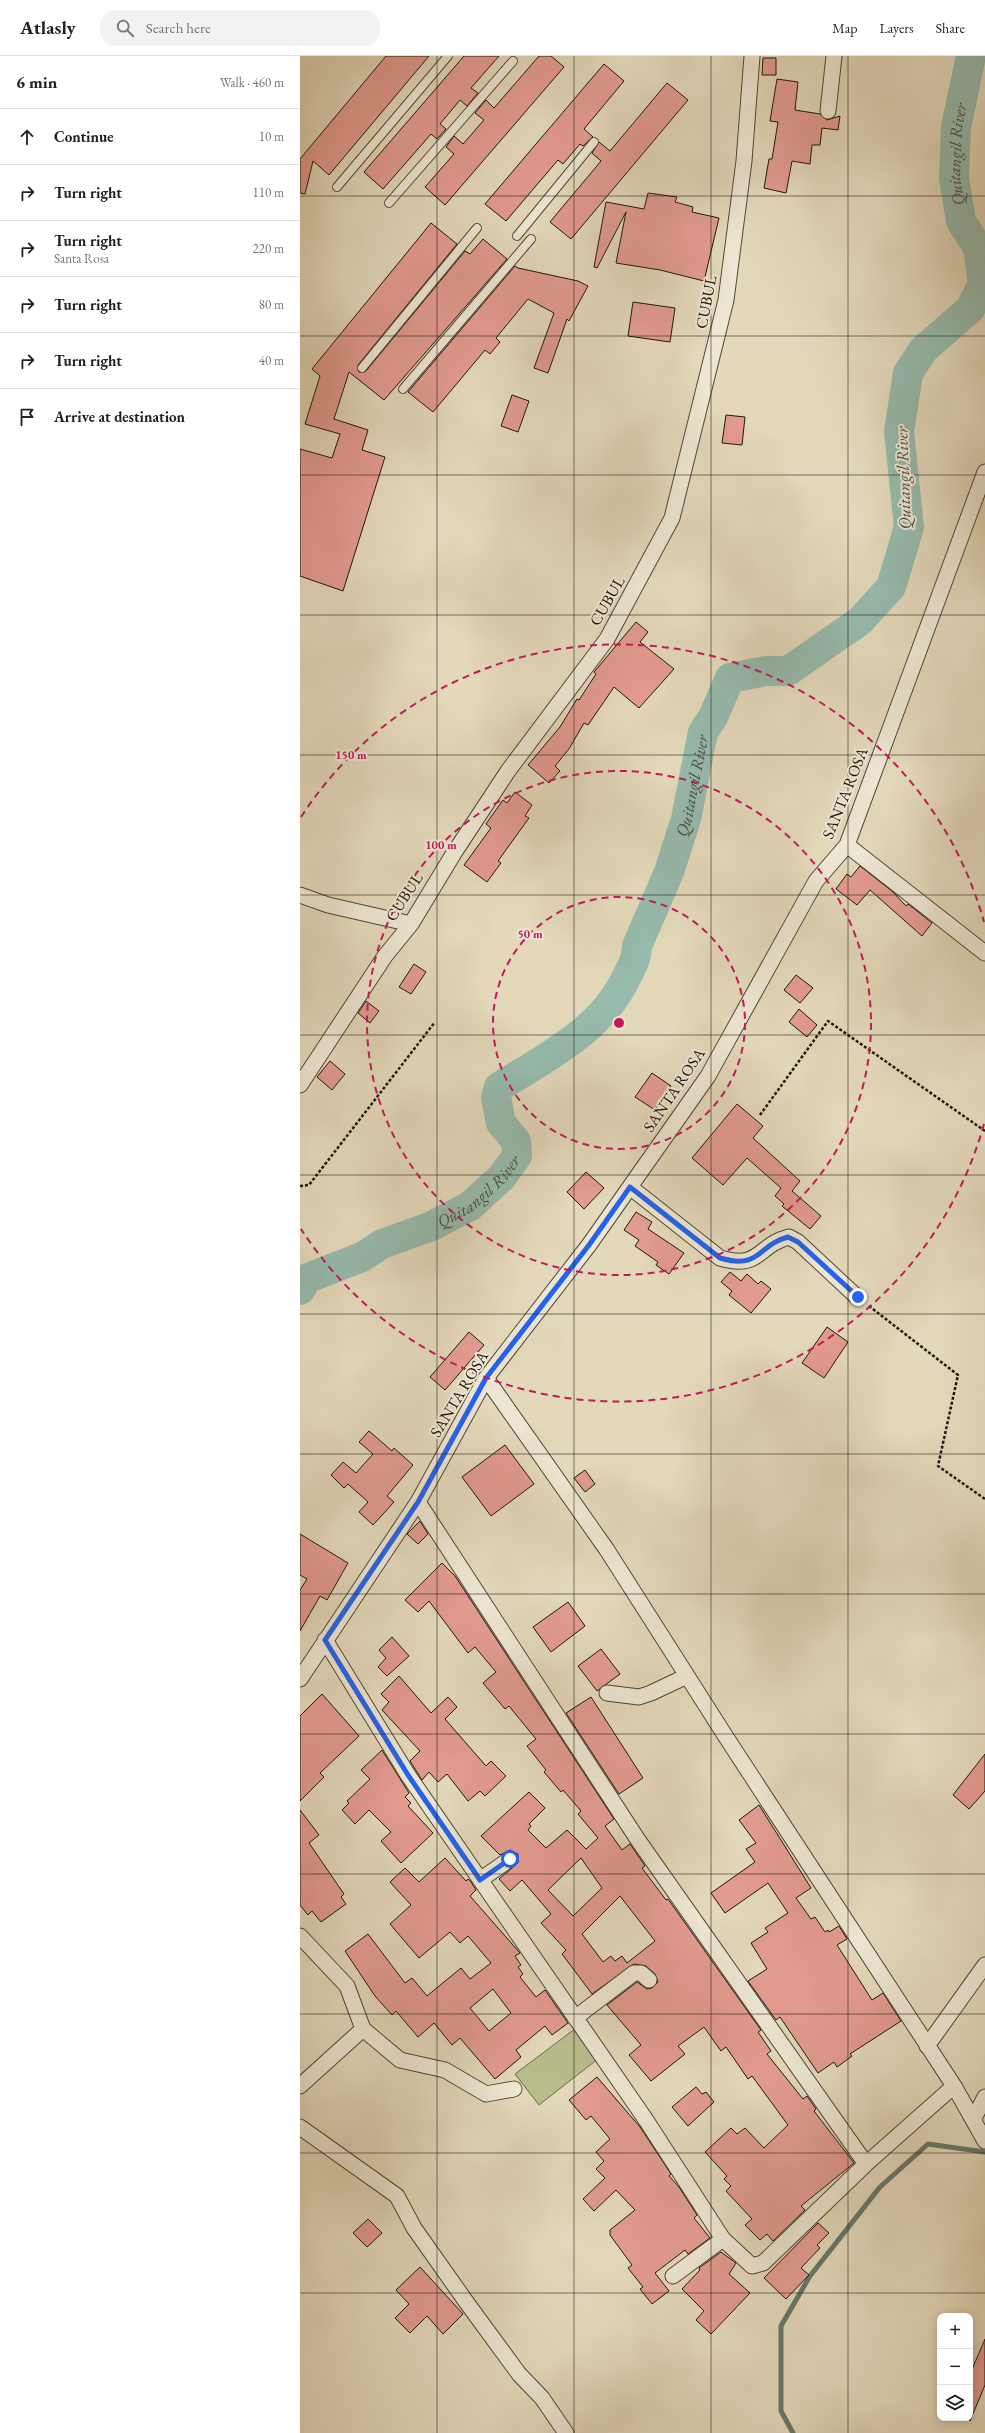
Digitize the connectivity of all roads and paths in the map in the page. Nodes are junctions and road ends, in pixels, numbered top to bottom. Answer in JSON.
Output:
{"nodes":[{"id":1,"x":448,"y":56,"type":"edge"},
{"id":2,"x":752,"y":56,"type":"edge"},
{"id":3,"x":834,"y":56,"type":"edge"},
{"id":4,"x":513,"y":61,"type":"dead end"},
{"id":5,"x":828,"y":111,"type":"dead end"},
{"id":6,"x":594,"y":142,"type":"dead end"},
{"id":7,"x":337,"y":187,"type":"dead end"},
{"id":8,"x":389,"y":203,"type":"dead end"},
{"id":9,"x":478,"y":228,"type":"dead end"},
{"id":10,"x":517,"y":236,"type":"dead end"},
{"id":11,"x":531,"y":239,"type":"dead end"},
{"id":12,"x":362,"y":368,"type":"dead end"},
{"id":13,"x":403,"y":389,"type":"dead end"},
{"id":14,"x":985,"y":472,"type":"edge"},
{"id":15,"x":847,"y":845,"type":"junction"},
{"id":16,"x":300,"y":895,"type":"edge"},
{"id":17,"x":411,"y":924,"type":"junction"},
{"id":18,"x":985,"y":953,"type":"edge"},
{"id":19,"x":435,"y":1022,"type":"dead end"},
{"id":20,"x":300,"y":1085,"type":"edge"},
{"id":21,"x":760,"y":1115,"type":"dead end"},
{"id":22,"x":985,"y":1131,"type":"edge"},
{"id":23,"x":300,"y":1186,"type":"edge"},
{"id":24,"x":630,"y":1187,"type":"junction"},
{"id":25,"x":858,"y":1297,"type":"joint"},
{"id":26,"x":486,"y":1378,"type":"junction"},
{"id":27,"x":985,"y":1499,"type":"edge"},
{"id":28,"x":418,"y":1502,"type":"junction"},
{"id":29,"x":325,"y":1640,"type":"junction"},
{"id":30,"x":687,"y":1676,"type":"junction"},
{"id":31,"x":300,"y":1679,"type":"edge"},
{"id":32,"x":607,"y":1693,"type":"dead end"},
{"id":33,"x":510,"y":1859,"type":"dead end"},
{"id":34,"x":480,"y":1880,"type":"junction"},
{"id":35,"x":300,"y":1936,"type":"edge"},
{"id":36,"x":985,"y":1965,"type":"edge"},
{"id":37,"x":649,"y":1980,"type":"dead end"},
{"id":38,"x":575,"y":2018,"type":"junction"},
{"id":39,"x":363,"y":2030,"type":"junction"},
{"id":40,"x":927,"y":2046,"type":"junction"},
{"id":41,"x":300,"y":2086,"type":"edge"},
{"id":42,"x":954,"y":2086,"type":"junction"},
{"id":43,"x":514,"y":2089,"type":"dead end"},
{"id":44,"x":985,"y":2097,"type":"edge"},
{"id":45,"x":973,"y":2120,"type":"junction"},
{"id":46,"x":300,"y":2127,"type":"edge"},
{"id":47,"x":985,"y":2141,"type":"edge"},
{"id":48,"x":866,"y":2164,"type":"junction"},
{"id":49,"x":723,"y":2239,"type":"junction"},
{"id":50,"x":673,"y":2276,"type":"dead end"},
{"id":51,"x":566,"y":2433,"type":"edge"}],
"edges":[{"from":1,"to":7,"type":"lane"},
{"from":2,"to":17,"type":"street","name":"CUBUL"},
{"from":3,"to":5,"type":"street"},
{"from":4,"to":8,"type":"lane"},
{"from":6,"to":10,"type":"lane"},
{"from":9,"to":12,"type":"lane"},
{"from":11,"to":13,"type":"lane"},
{"from":14,"to":15,"type":"street","name":"SANTA ROSA"},
{"from":15,"to":18,"type":"street"},
{"from":15,"to":24,"type":"street","name":"SANTA ROSA"},
{"from":16,"to":17,"type":"street"},
{"from":17,"to":20,"type":"street","name":"CUBUL"},
{"from":19,"to":23,"type":"path"},
{"from":21,"to":22,"type":"path"},
{"from":24,"to":25,"type":"street"},
{"from":24,"to":26,"type":"street","name":"SANTA ROSA"},
{"from":25,"to":27,"type":"path"},
{"from":26,"to":28,"type":"street","name":"SANTA ROSA"},
{"from":26,"to":30,"type":"street"},
{"from":28,"to":29,"type":"street","name":"SANTA ROSA"},
{"from":28,"to":48,"type":"street"},
{"from":29,"to":31,"type":"street","name":"SANTA ROSA"},
{"from":29,"to":34,"type":"street"},
{"from":30,"to":32,"type":"street"},
{"from":30,"to":40,"type":"street"},
{"from":33,"to":34,"type":"street"},
{"from":34,"to":38,"type":"street"},
{"from":35,"to":39,"type":"street"},
{"from":36,"to":40,"type":"street"},
{"from":37,"to":38,"type":"street"},
{"from":38,"to":49,"type":"street"},
{"from":39,"to":41,"type":"street"},
{"from":39,"to":43,"type":"street"},
{"from":40,"to":42,"type":"street"},
{"from":42,"to":45,"type":"street"},
{"from":42,"to":48,"type":"street"},
{"from":44,"to":45,"type":"street"},
{"from":45,"to":47,"type":"street"},
{"from":46,"to":51,"type":"street"},
{"from":48,"to":49,"type":"street"},
{"from":49,"to":50,"type":"street"}]}
